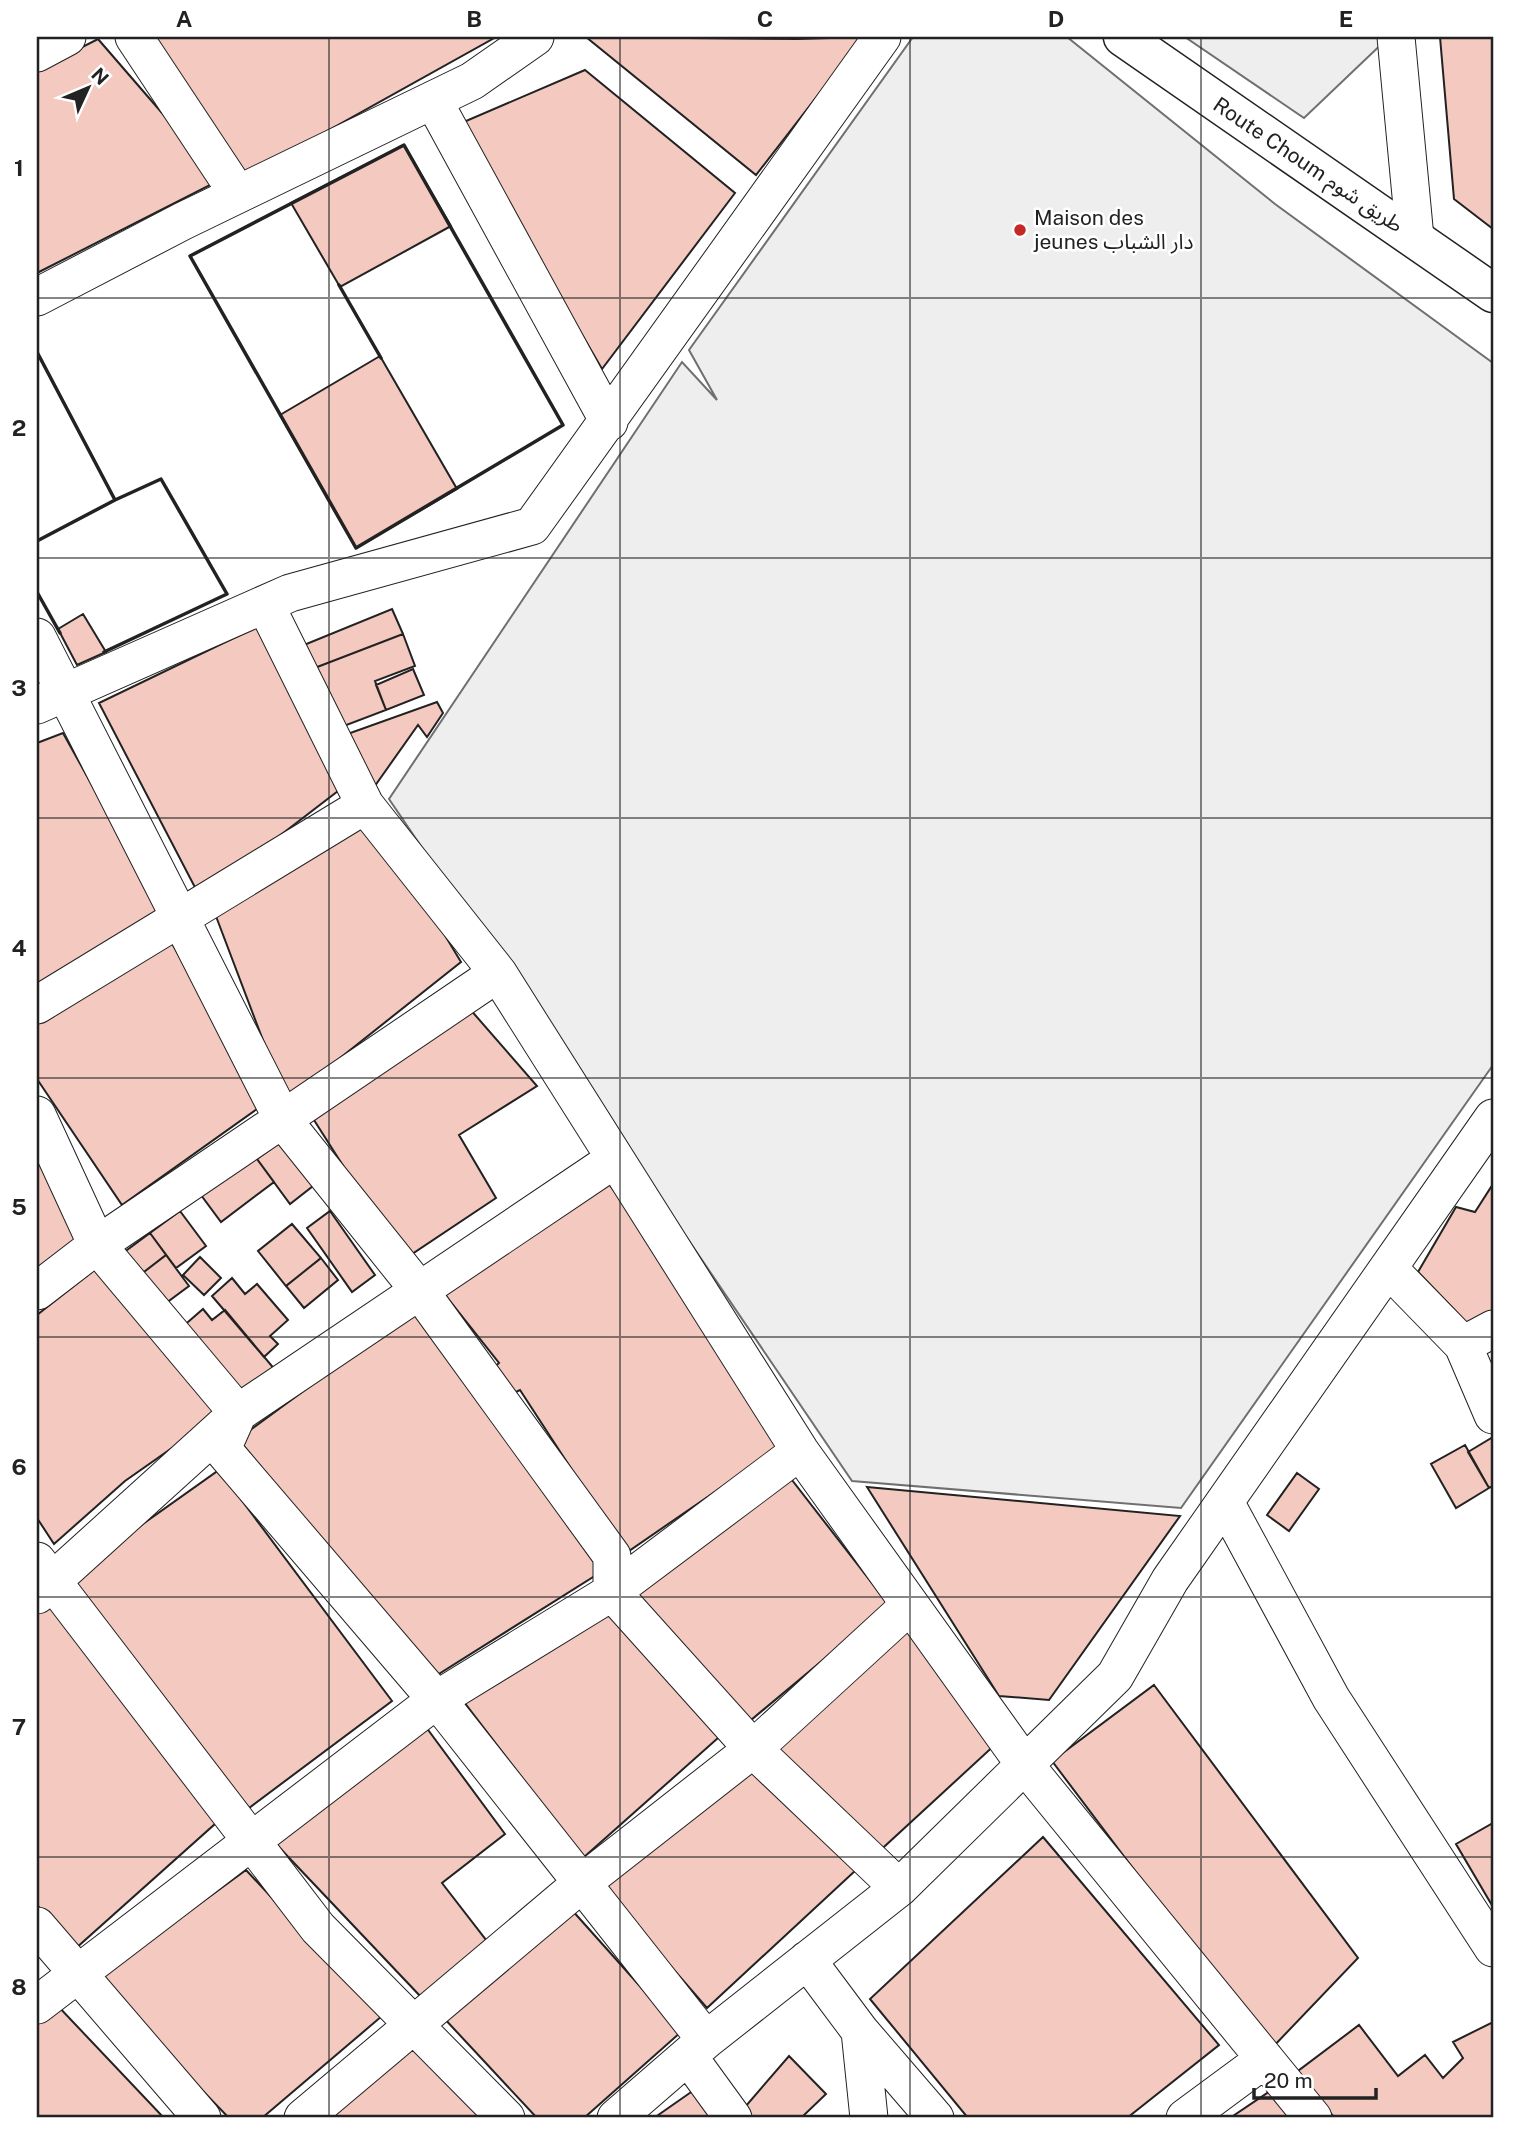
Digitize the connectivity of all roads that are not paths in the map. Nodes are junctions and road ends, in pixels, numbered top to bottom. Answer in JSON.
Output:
{"nodes":[{"id":1,"x":67,"y":37,"type":"edge"},
{"id":2,"x":134,"y":37,"type":"edge"},
{"id":3,"x":535,"y":37,"type":"edge"},
{"id":4,"x":882,"y":37,"type":"edge"},
{"id":5,"x":1123,"y":37,"type":"edge"},
{"id":6,"x":1396,"y":37,"type":"edge"},
{"id":7,"x":37,"y":52,"type":"edge"},
{"id":8,"x":433,"y":100,"type":"junction"},
{"id":9,"x":238,"y":194,"type":"junction"},
{"id":10,"x":1415,"y":238,"type":"junction"},
{"id":11,"x":1493,"y":293,"type":"edge"},
{"id":12,"x":37,"y":297,"type":"edge"},
{"id":13,"x":609,"y":422,"type":"junction"},
{"id":14,"x":265,"y":604,"type":"junction"},
{"id":15,"x":37,"y":637,"type":"edge"},
{"id":16,"x":51,"y":699,"type":"edge"},
{"id":17,"x":365,"y":805,"type":"junction"},
{"id":18,"x":182,"y":918,"type":"junction"},
{"id":19,"x":498,"y":974,"type":"junction"},
{"id":20,"x":37,"y":1005,"type":"edge"},
{"id":21,"x":37,"y":1115,"type":"edge"},
{"id":22,"x":1493,"y":1118,"type":"edge"},
{"id":23,"x":283,"y":1120,"type":"junction"},
{"id":24,"x":615,"y":1159,"type":"junction"},
{"id":25,"x":97,"y":1245,"type":"junction"},
{"id":26,"x":1388,"y":1269,"type":"junction"},
{"id":27,"x":418,"y":1290,"type":"junction"},
{"id":28,"x":37,"y":1291,"type":"edge"},
{"id":29,"x":1478,"y":1337,"type":"edge"},
{"id":30,"x":238,"y":1413,"type":"junction"},
{"id":31,"x":1493,"y":1415,"type":"edge"},
{"id":32,"x":800,"y":1451,"type":"junction"},
{"id":33,"x":1225,"y":1502,"type":"junction"},
{"id":34,"x":42,"y":1579,"type":"edge"},
{"id":35,"x":612,"y":1592,"type":"junction"},
{"id":36,"x":910,"y":1605,"type":"junction"},
{"id":37,"x":436,"y":1700,"type":"junction"},
{"id":38,"x":753,"y":1749,"type":"junction"},
{"id":39,"x":1025,"y":1765,"type":"junction"},
{"id":40,"x":250,"y":1840,"type":"junction"},
{"id":41,"x":582,"y":1883,"type":"junction"},
{"id":42,"x":898,"y":1888,"type":"junction"},
{"id":43,"x":37,"y":1926,"type":"edge"},
{"id":44,"x":1493,"y":1948,"type":"edge"},
{"id":45,"x":807,"y":1961,"type":"junction"},
{"id":46,"x":78,"y":1974,"type":"junction"},
{"id":47,"x":37,"y":2005,"type":"edge"},
{"id":48,"x":414,"y":2025,"type":"junction"},
{"id":49,"x":860,"y":2031,"type":"junction"},
{"id":50,"x":697,"y":2048,"type":"junction"},
{"id":51,"x":1265,"y":2059,"type":"junction"},
{"id":52,"x":202,"y":2118,"type":"edge"},
{"id":53,"x":303,"y":2118,"type":"edge"},
{"id":54,"x":506,"y":2118,"type":"edge"},
{"id":55,"x":616,"y":2118,"type":"edge"},
{"id":56,"x":733,"y":2118,"type":"edge"},
{"id":57,"x":869,"y":2118,"type":"edge"},
{"id":58,"x":935,"y":2118,"type":"edge"},
{"id":59,"x":1185,"y":2118,"type":"edge"},
{"id":60,"x":1313,"y":2118,"type":"edge"}],
"edges":[{"from":1,"to":7,"type":"street"},
{"from":2,"to":9,"type":"street"},
{"from":3,"to":8,"type":"street"},
{"from":4,"to":13,"type":"street"},
{"from":5,"to":10,"type":"highway","name":"Route Choum طريق شوم"},
{"from":6,"to":10,"type":"street"},
{"from":8,"to":9,"type":"street"},
{"from":8,"to":13,"type":"street"},
{"from":9,"to":12,"type":"street"},
{"from":10,"to":11,"type":"highway","name":"Route Choum طريق شوم"},
{"from":13,"to":14,"type":"street"},
{"from":14,"to":16,"type":"street"},
{"from":14,"to":17,"type":"street"},
{"from":15,"to":16,"type":"street"},
{"from":16,"to":18,"type":"street"},
{"from":17,"to":18,"type":"street"},
{"from":17,"to":19,"type":"street"},
{"from":18,"to":20,"type":"street"},
{"from":18,"to":23,"type":"street"},
{"from":19,"to":23,"type":"street"},
{"from":19,"to":24,"type":"street"},
{"from":21,"to":25,"type":"street"},
{"from":22,"to":26,"type":"street"},
{"from":23,"to":25,"type":"street"},
{"from":23,"to":27,"type":"street"},
{"from":24,"to":27,"type":"street"},
{"from":24,"to":32,"type":"street"},
{"from":25,"to":28,"type":"street"},
{"from":25,"to":30,"type":"street"},
{"from":26,"to":29,"type":"street"},
{"from":26,"to":33,"type":"street"},
{"from":27,"to":30,"type":"street"},
{"from":27,"to":35,"type":"street"},
{"from":29,"to":31,"type":"street"},
{"from":30,"to":34,"type":"street"},
{"from":30,"to":37,"type":"street"},
{"from":32,"to":35,"type":"street"},
{"from":32,"to":36,"type":"street"},
{"from":33,"to":39,"type":"street"},
{"from":33,"to":44,"type":"street"},
{"from":34,"to":40,"type":"street"},
{"from":35,"to":37,"type":"street"},
{"from":35,"to":38,"type":"street"},
{"from":36,"to":38,"type":"street"},
{"from":36,"to":39,"type":"street"},
{"from":37,"to":40,"type":"street"},
{"from":37,"to":41,"type":"street"},
{"from":38,"to":41,"type":"street"},
{"from":38,"to":42,"type":"street"},
{"from":39,"to":42,"type":"street"},
{"from":39,"to":51,"type":"street"},
{"from":40,"to":46,"type":"street"},
{"from":40,"to":48,"type":"street"},
{"from":41,"to":48,"type":"street"},
{"from":41,"to":50,"type":"street"},
{"from":42,"to":45,"type":"street"},
{"from":43,"to":46,"type":"street"},
{"from":45,"to":49,"type":"street"},
{"from":45,"to":50,"type":"street"},
{"from":46,"to":47,"type":"street"},
{"from":46,"to":52,"type":"street"},
{"from":48,"to":53,"type":"street"},
{"from":48,"to":54,"type":"street"},
{"from":49,"to":57,"type":"street"},
{"from":49,"to":58,"type":"street"},
{"from":50,"to":55,"type":"street"},
{"from":50,"to":56,"type":"street"},
{"from":51,"to":59,"type":"street"},
{"from":51,"to":60,"type":"street"}]}
